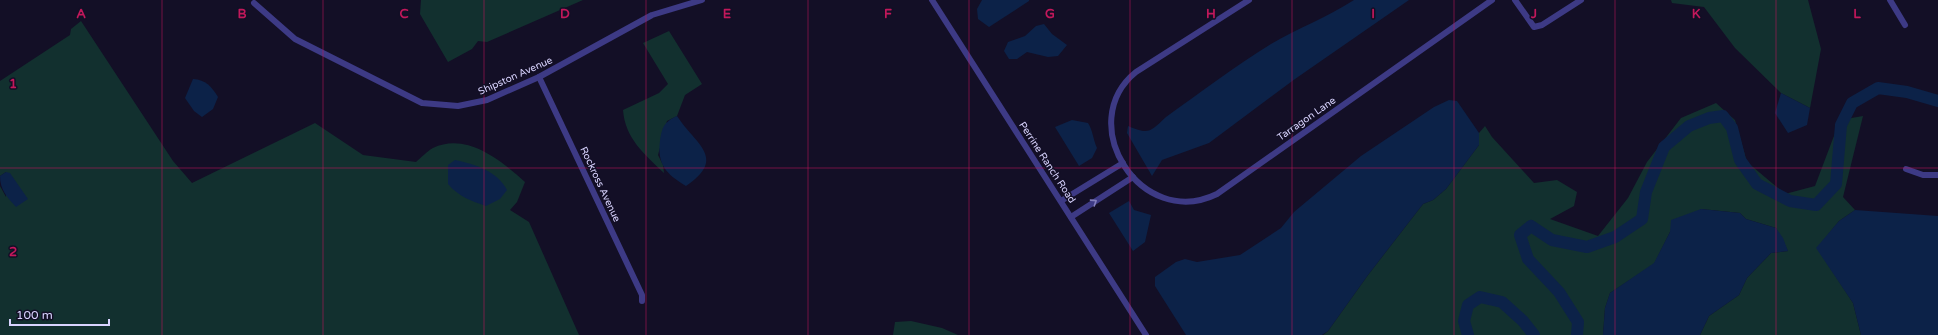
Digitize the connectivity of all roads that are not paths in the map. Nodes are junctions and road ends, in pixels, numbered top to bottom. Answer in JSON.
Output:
{"nodes":[{"id":1,"x":702,"y":0,"type":"edge"},
{"id":2,"x":932,"y":0,"type":"edge"},
{"id":3,"x":1249,"y":0,"type":"edge"},
{"id":4,"x":1492,"y":0,"type":"edge"},
{"id":5,"x":1515,"y":0,"type":"edge"},
{"id":6,"x":1581,"y":0,"type":"edge"},
{"id":7,"x":1890,"y":0,"type":"edge"},
{"id":8,"x":254,"y":3,"type":"dead end"},
{"id":9,"x":1905,"y":25,"type":"dead end"},
{"id":10,"x":539,"y":77,"type":"junction"},
{"id":11,"x":1123,"y":162,"type":"junction"},
{"id":12,"x":1906,"y":169,"type":"dead end"},
{"id":13,"x":1938,"y":175,"type":"edge"},
{"id":14,"x":1133,"y":177,"type":"junction"},
{"id":15,"x":1060,"y":201,"type":"junction"},
{"id":16,"x":1071,"y":217,"type":"junction"},
{"id":17,"x":642,"y":301,"type":"dead end"},
{"id":18,"x":1146,"y":335,"type":"edge"}],
"edges":[{"from":1,"to":10,"type":"street","name":"Shipston Avenue"},
{"from":2,"to":15,"type":"street","name":"Perrine Ranch Road"},
{"from":3,"to":11,"type":"street","name":"Tarragon Lane"},
{"from":4,"to":14,"type":"street","name":"Tarragon Lane"},
{"from":5,"to":6,"type":"street"},
{"from":7,"to":9,"type":"street"},
{"from":8,"to":10,"type":"street","name":"Shipston Avenue"},
{"from":10,"to":17,"type":"street","name":"Rockross Avenue"},
{"from":11,"to":14,"type":"street","name":"Tarragon Lane"},
{"from":11,"to":15,"type":"street"},
{"from":12,"to":13,"type":"street"},
{"from":16,"to":14,"type":"street","one_way":true},
{"from":15,"to":16,"type":"street","name":"Perrine Ranch Road"},
{"from":16,"to":18,"type":"street","name":"Perrine Ranch Road"}]}
